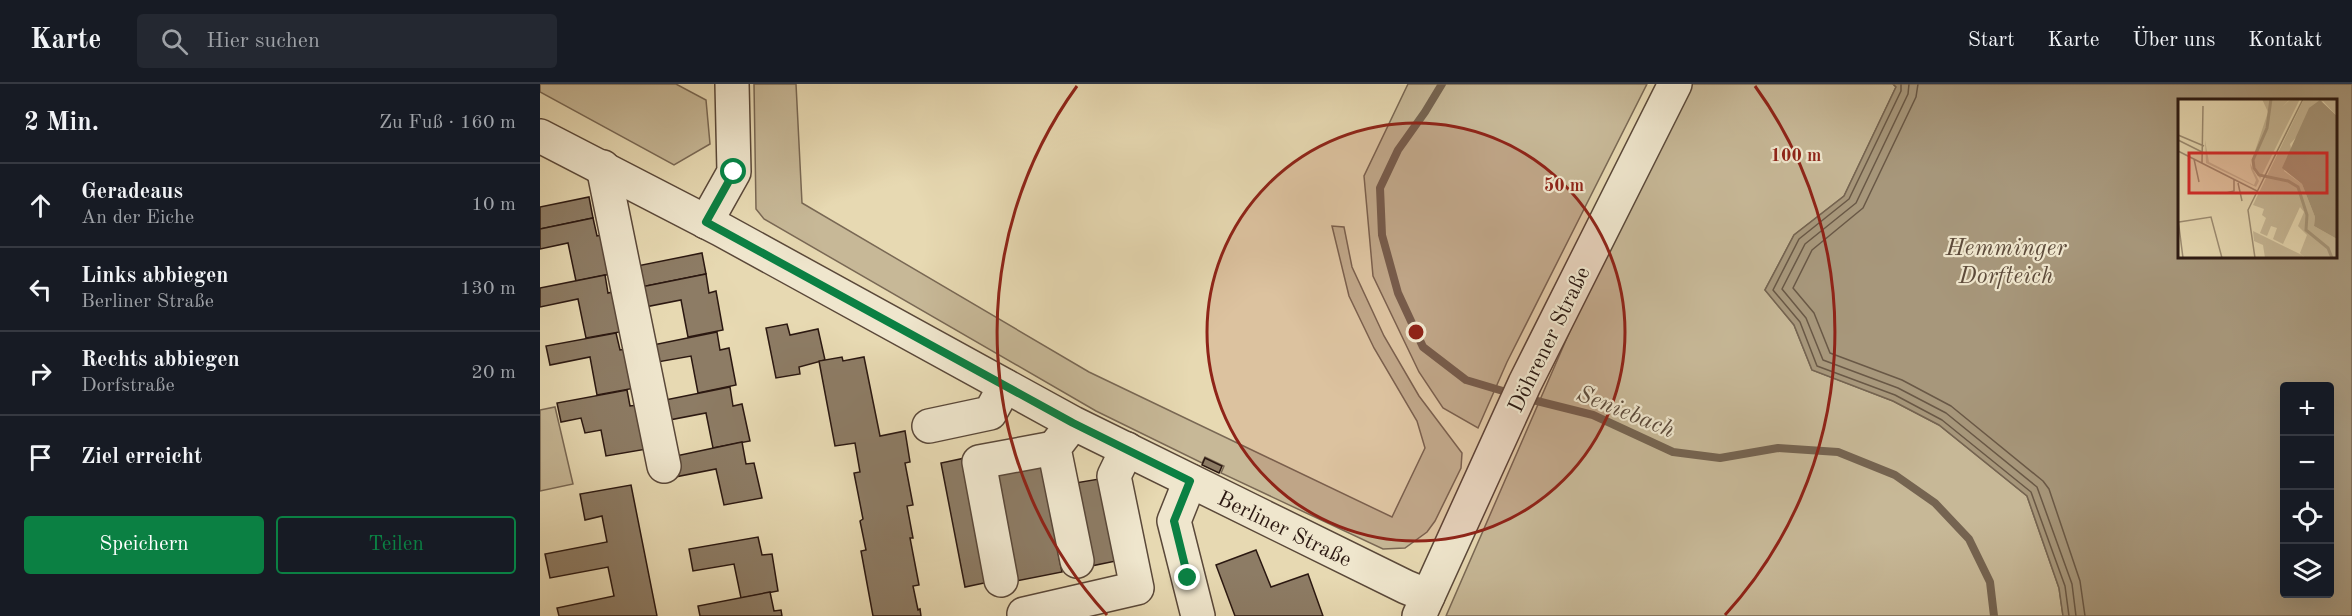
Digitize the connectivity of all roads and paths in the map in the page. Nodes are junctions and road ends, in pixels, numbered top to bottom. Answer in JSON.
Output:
{"nodes":[{"id":1,"x":1675,"y":84,"type":"edge"},
{"id":2,"x":727,"y":87,"type":"edge"},
{"id":3,"x":540,"y":136,"type":"edge"},
{"id":4,"x":603,"y":167,"type":"junction"},
{"id":5,"x":706,"y":222,"type":"junction"},
{"id":6,"x":1005,"y":386,"type":"junction"},
{"id":7,"x":1073,"y":423,"type":"junction"},
{"id":8,"x":929,"y":426,"type":"dead end"},
{"id":9,"x":1054,"y":448,"type":"junction"},
{"id":10,"x":1127,"y":449,"type":"junction"},
{"id":11,"x":664,"y":465,"type":"dead end"},
{"id":12,"x":1190,"y":481,"type":"junction"},
{"id":13,"x":1077,"y":561,"type":"dead end"},
{"id":14,"x":1001,"y":580,"type":"dead end"},
{"id":15,"x":1423,"y":606,"type":"edge"},
{"id":16,"x":1024,"y":614,"type":"dead end"},
{"id":17,"x":1198,"y":616,"type":"edge"}],
"edges":[{"from":1,"to":15,"type":"street","name":"Döhrener Straße"},
{"from":2,"to":5,"type":"street"},
{"from":3,"to":4,"type":"street","name":"Berliner Straße"},
{"from":4,"to":5,"type":"street","name":"Berliner Straße"},
{"from":4,"to":11,"type":"street"},
{"from":5,"to":6,"type":"street","name":"Berliner Straße"},
{"from":6,"to":7,"type":"street","name":"Berliner Straße"},
{"from":6,"to":8,"type":"street"},
{"from":7,"to":9,"type":"street"},
{"from":7,"to":10,"type":"street","name":"Berliner Straße"},
{"from":9,"to":13,"type":"street"},
{"from":9,"to":14,"type":"street"},
{"from":10,"to":12,"type":"street","name":"Berliner Straße"},
{"from":10,"to":16,"type":"street"},
{"from":12,"to":15,"type":"street","name":"Berliner Straße"},
{"from":12,"to":17,"type":"street"}]}
